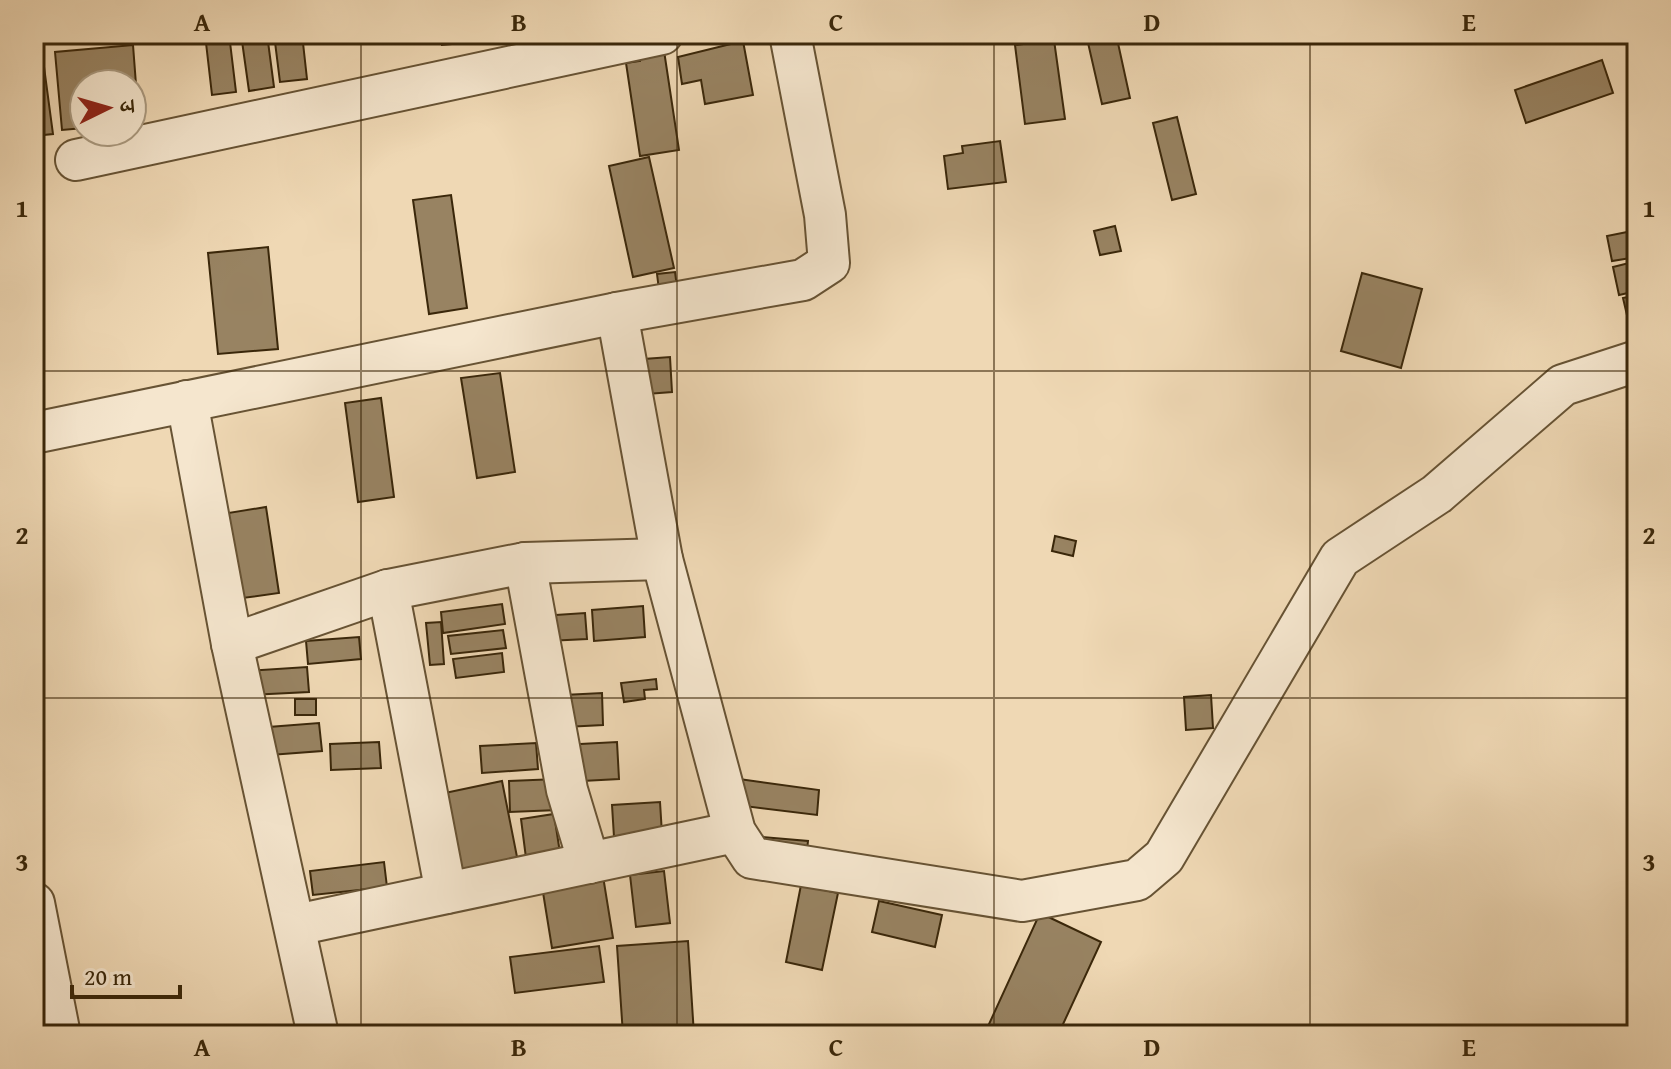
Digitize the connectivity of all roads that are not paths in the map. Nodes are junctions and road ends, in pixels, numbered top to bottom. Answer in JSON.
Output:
{"nodes":[{"id":1,"x":662,"y":34,"type":"edge"},
{"id":2,"x":790,"y":34,"type":"edge"},
{"id":3,"x":566,"y":43,"type":"edge"},
{"id":4,"x":76,"y":160,"type":"dead end"},
{"id":5,"x":617,"y":313,"type":"junction"},
{"id":6,"x":1637,"y":361,"type":"edge"},
{"id":7,"x":187,"y":401,"type":"junction"},
{"id":8,"x":34,"y":433,"type":"edge"},
{"id":9,"x":662,"y":559,"type":"junction"},
{"id":10,"x":525,"y":563,"type":"junction"},
{"id":11,"x":388,"y":590,"type":"junction"},
{"id":12,"x":232,"y":644,"type":"junction"},
{"id":13,"x":735,"y":832,"type":"junction"},
{"id":14,"x":589,"y":863,"type":"junction"},
{"id":15,"x":446,"y":893,"type":"junction"},
{"id":16,"x":34,"y":903,"type":"edge"},
{"id":17,"x":296,"y":925,"type":"junction"},
{"id":18,"x":60,"y":1035,"type":"edge"},
{"id":19,"x":318,"y":1035,"type":"edge"}],
"edges":[{"from":1,"to":3,"type":"street"},
{"from":2,"to":5,"type":"street"},
{"from":3,"to":4,"type":"street"},
{"from":5,"to":7,"type":"street"},
{"from":5,"to":9,"type":"street"},
{"from":6,"to":13,"type":"street"},
{"from":7,"to":8,"type":"street"},
{"from":7,"to":12,"type":"street"},
{"from":9,"to":10,"type":"street"},
{"from":9,"to":13,"type":"street"},
{"from":10,"to":11,"type":"street"},
{"from":10,"to":14,"type":"street"},
{"from":11,"to":12,"type":"street"},
{"from":11,"to":15,"type":"street"},
{"from":12,"to":17,"type":"street"},
{"from":13,"to":14,"type":"street"},
{"from":14,"to":15,"type":"street"},
{"from":15,"to":17,"type":"street"},
{"from":16,"to":18,"type":"street"},
{"from":17,"to":19,"type":"street"}]}
